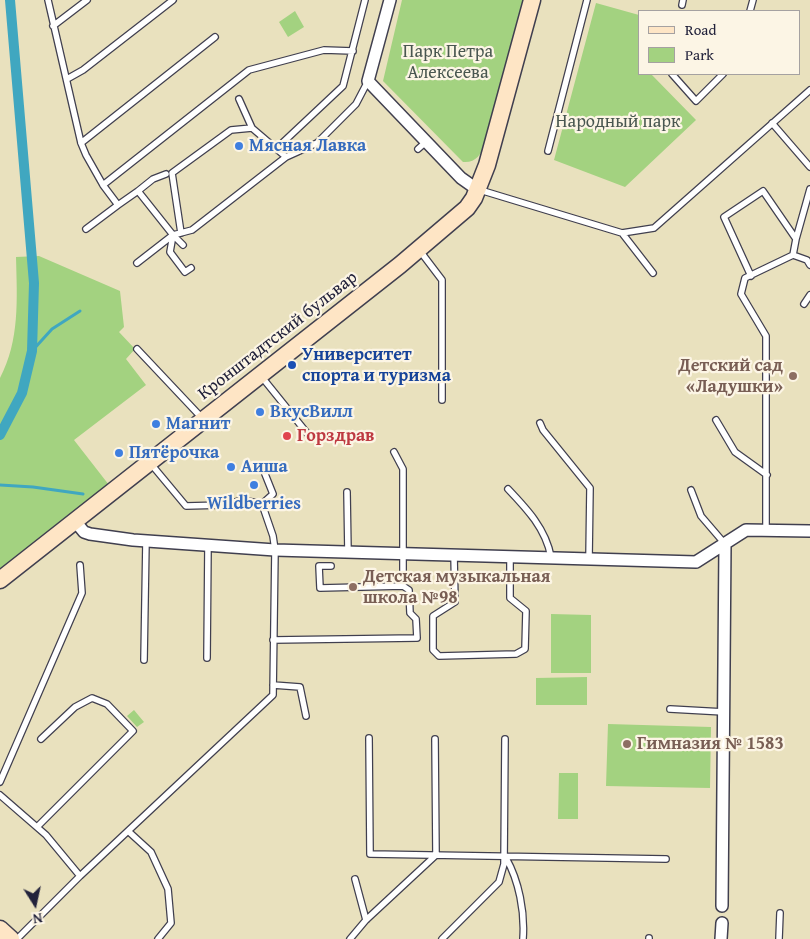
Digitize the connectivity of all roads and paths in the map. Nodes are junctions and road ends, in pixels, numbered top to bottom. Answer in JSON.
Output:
{"nodes":[{"id":1,"x":48,"y":0,"type":"edge"},
{"id":2,"x":87,"y":0,"type":"edge"},
{"id":3,"x":173,"y":0,"type":"edge"},
{"id":4,"x":365,"y":0,"type":"edge"},
{"id":5,"x":390,"y":0,"type":"edge"},
{"id":6,"x":532,"y":0,"type":"edge"},
{"id":7,"x":587,"y":0,"type":"edge"},
{"id":8,"x":53,"y":26,"type":"junction"},
{"id":9,"x":215,"y":37,"type":"dead end"},
{"id":10,"x":353,"y":51,"type":"junction"},
{"id":11,"x":673,"y":75,"type":"edge"},
{"id":12,"x":721,"y":75,"type":"edge"},
{"id":13,"x":67,"y":79,"type":"junction"},
{"id":14,"x":368,"y":81,"type":"junction"},
{"id":15,"x":810,"y":90,"type":"edge"},
{"id":16,"x":239,"y":98,"type":"dead end"},
{"id":17,"x":772,"y":123,"type":"junction"},
{"id":18,"x":252,"y":128,"type":"junction"},
{"id":19,"x":81,"y":143,"type":"junction"},
{"id":20,"x":276,"y":148,"type":"junction"},
{"id":21,"x":548,"y":151,"type":"dead end"},
{"id":22,"x":286,"y":158,"type":"junction"},
{"id":23,"x":810,"y":167,"type":"edge"},
{"id":24,"x":166,"y":174,"type":"dead end"},
{"id":25,"x":103,"y":185,"type":"junction"},
{"id":26,"x":810,"y":189,"type":"edge"},
{"id":27,"x":478,"y":190,"type":"junction"},
{"id":28,"x":138,"y":191,"type":"junction"},
{"id":29,"x":118,"y":205,"type":"junction"},
{"id":30,"x":86,"y":229,"type":"dead end"},
{"id":31,"x":181,"y":233,"type":"junction"},
{"id":32,"x":622,"y":233,"type":"junction"},
{"id":33,"x":173,"y":235,"type":"junction"},
{"id":34,"x":796,"y":239,"type":"junction"},
{"id":35,"x":183,"y":245,"type":"dead end"},
{"id":36,"x":419,"y":249,"type":"junction"},
{"id":37,"x":793,"y":255,"type":"junction"},
{"id":38,"x":137,"y":263,"type":"dead end"},
{"id":39,"x":810,"y":265,"type":"edge"},
{"id":40,"x":191,"y":268,"type":"dead end"},
{"id":41,"x":653,"y":273,"type":"dead end"},
{"id":42,"x":751,"y":276,"type":"junction"},
{"id":43,"x":810,"y":294,"type":"edge"},
{"id":44,"x":804,"y":304,"type":"dead end"},
{"id":45,"x":137,"y":349,"type":"dead end"},
{"id":46,"x":260,"y":375,"type":"junction"},
{"id":47,"x":442,"y":400,"type":"dead end"},
{"id":48,"x":203,"y":420,"type":"junction"},
{"id":49,"x":716,"y":420,"type":"dead end"},
{"id":50,"x":540,"y":423,"type":"dead end"},
{"id":51,"x":311,"y":438,"type":"dead end"},
{"id":52,"x":394,"y":452,"type":"dead end"},
{"id":53,"x":150,"y":462,"type":"junction"},
{"id":54,"x":265,"y":474,"type":"dead end"},
{"id":55,"x":767,"y":475,"type":"junction"},
{"id":56,"x":508,"y":489,"type":"dead end"},
{"id":57,"x":691,"y":490,"type":"dead end"},
{"id":58,"x":348,"y":492,"type":"dead end"},
{"id":59,"x":262,"y":504,"type":"junction"},
{"id":60,"x":75,"y":521,"type":"junction"},
{"id":61,"x":766,"y":531,"type":"junction"},
{"id":62,"x":810,"y":531,"type":"edge"},
{"id":63,"x":146,"y":541,"type":"junction"},
{"id":64,"x":724,"y":544,"type":"junction"},
{"id":65,"x":208,"y":545,"type":"junction"},
{"id":66,"x":274,"y":550,"type":"junction"},
{"id":67,"x":348,"y":553,"type":"junction"},
{"id":68,"x":403,"y":555,"type":"junction"},
{"id":69,"x":454,"y":555,"type":"junction"},
{"id":70,"x":510,"y":556,"type":"junction"},
{"id":71,"x":551,"y":557,"type":"junction"},
{"id":72,"x":589,"y":558,"type":"junction"},
{"id":73,"x":80,"y":565,"type":"dead end"},
{"id":74,"x":331,"y":566,"type":"dead end"},
{"id":75,"x":0,"y":580,"type":"edge"},
{"id":76,"x":403,"y":586,"type":"junction"},
{"id":77,"x":273,"y":640,"type":"junction"},
{"id":78,"x":206,"y":658,"type":"dead end"},
{"id":79,"x":144,"y":660,"type":"dead end"},
{"id":80,"x":273,"y":685,"type":"junction"},
{"id":81,"x":670,"y":709,"type":"dead end"},
{"id":82,"x":724,"y":712,"type":"junction"},
{"id":83,"x":306,"y":716,"type":"dead end"},
{"id":84,"x":370,"y":738,"type":"dead end"},
{"id":85,"x":435,"y":738,"type":"dead end"},
{"id":86,"x":505,"y":738,"type":"dead end"},
{"id":87,"x":41,"y":739,"type":"dead end"},
{"id":88,"x":0,"y":782,"type":"edge"},
{"id":89,"x":0,"y":795,"type":"edge"},
{"id":90,"x":36,"y":827,"type":"junction"},
{"id":91,"x":128,"y":831,"type":"junction"},
{"id":92,"x":436,"y":855,"type":"junction"},
{"id":93,"x":504,"y":856,"type":"junction"},
{"id":94,"x":666,"y":858,"type":"dead end"},
{"id":95,"x":80,"y":876,"type":"junction"},
{"id":96,"x":355,"y":878,"type":"dead end"},
{"id":97,"x":722,"y":906,"type":"joint"},
{"id":98,"x":780,"y":913,"type":"dead end"},
{"id":99,"x":366,"y":920,"type":"junction"},
{"id":100,"x":722,"y":923,"type":"joint"},
{"id":101,"x":0,"y":929,"type":"edge"},
{"id":102,"x":11,"y":939,"type":"edge"},
{"id":103,"x":18,"y":939,"type":"edge"},
{"id":104,"x":158,"y":939,"type":"edge"},
{"id":105,"x":350,"y":939,"type":"edge"},
{"id":106,"x":442,"y":939,"type":"edge"},
{"id":107,"x":523,"y":939,"type":"edge"},
{"id":108,"x":721,"y":939,"type":"edge"},
{"id":109,"x":779,"y":939,"type":"edge"}],
"edges":[{"from":1,"to":8,"type":"lane"},
{"from":2,"to":8,"type":"lane"},
{"from":3,"to":13,"type":"lane"},
{"from":4,"to":10,"type":"lane"},
{"from":5,"to":14,"type":"street"},
{"from":6,"to":27,"type":"main road","name":"Кронштадтский бульвар"},
{"from":7,"to":21,"type":"lane"},
{"from":8,"to":13,"type":"lane"},
{"from":9,"to":19,"type":"lane"},
{"from":10,"to":20,"type":"lane"},
{"from":10,"to":25,"type":"lane"},
{"from":11,"to":12,"type":"lane"},
{"from":13,"to":19,"type":"lane"},
{"from":14,"to":22,"type":"lane"},
{"from":14,"to":27,"type":"street"},
{"from":15,"to":17,"type":"lane"},
{"from":16,"to":18,"type":"lane"},
{"from":17,"to":23,"type":"lane"},
{"from":17,"to":32,"type":"lane"},
{"from":18,"to":20,"type":"lane"},
{"from":18,"to":31,"type":"lane"},
{"from":19,"to":25,"type":"lane"},
{"from":20,"to":22,"type":"lane"},
{"from":22,"to":31,"type":"lane"},
{"from":24,"to":28,"type":"lane"},
{"from":25,"to":29,"type":"lane"},
{"from":26,"to":34,"type":"lane"},
{"from":27,"to":32,"type":"lane"},
{"from":27,"to":36,"type":"main road","name":"Кронштадтский бульвар"},
{"from":28,"to":29,"type":"lane"},
{"from":28,"to":33,"type":"lane"},
{"from":29,"to":30,"type":"lane"},
{"from":31,"to":33,"type":"lane"},
{"from":32,"to":41,"type":"lane"},
{"from":33,"to":35,"type":"lane"},
{"from":33,"to":38,"type":"lane"},
{"from":33,"to":40,"type":"lane"},
{"from":34,"to":37,"type":"lane"},
{"from":34,"to":42,"type":"lane"},
{"from":36,"to":46,"type":"main road","name":"Кронштадтский бульвар"},
{"from":36,"to":47,"type":"lane"},
{"from":37,"to":39,"type":"lane"},
{"from":37,"to":42,"type":"lane"},
{"from":42,"to":55,"type":"lane"},
{"from":43,"to":44,"type":"lane"},
{"from":45,"to":48,"type":"lane"},
{"from":46,"to":48,"type":"main road","name":"Кронштадтский бульвар"},
{"from":46,"to":51,"type":"lane"},
{"from":48,"to":53,"type":"main road","name":"Кронштадтский бульвар"},
{"from":49,"to":55,"type":"lane"},
{"from":50,"to":72,"type":"lane"},
{"from":52,"to":68,"type":"lane"},
{"from":53,"to":59,"type":"lane"},
{"from":53,"to":60,"type":"main road","name":"Кронштадтский бульвар"},
{"from":54,"to":59,"type":"lane"},
{"from":55,"to":61,"type":"lane"},
{"from":56,"to":71,"type":"lane"},
{"from":57,"to":64,"type":"lane"},
{"from":58,"to":67,"type":"lane"},
{"from":59,"to":66,"type":"lane"},
{"from":60,"to":63,"type":"street"},
{"from":60,"to":75,"type":"main road","name":"Кронштадтский бульвар"},
{"from":61,"to":62,"type":"street"},
{"from":61,"to":64,"type":"street"},
{"from":63,"to":65,"type":"street"},
{"from":63,"to":79,"type":"lane"},
{"from":64,"to":72,"type":"street"},
{"from":64,"to":82,"type":"street"},
{"from":65,"to":66,"type":"street"},
{"from":65,"to":78,"type":"lane"},
{"from":66,"to":67,"type":"street"},
{"from":66,"to":77,"type":"lane"},
{"from":67,"to":68,"type":"street"},
{"from":68,"to":69,"type":"street"},
{"from":68,"to":76,"type":"lane"},
{"from":69,"to":70,"type":"street"},
{"from":69,"to":70,"type":"lane"},
{"from":70,"to":71,"type":"street"},
{"from":71,"to":72,"type":"street"},
{"from":73,"to":88,"type":"lane"},
{"from":74,"to":76,"type":"lane"},
{"from":76,"to":77,"type":"lane"},
{"from":77,"to":80,"type":"lane"},
{"from":80,"to":83,"type":"lane"},
{"from":80,"to":91,"type":"lane"},
{"from":81,"to":82,"type":"lane"},
{"from":82,"to":97,"type":"street"},
{"from":84,"to":92,"type":"lane"},
{"from":85,"to":92,"type":"lane"},
{"from":86,"to":93,"type":"lane"},
{"from":87,"to":90,"type":"lane"},
{"from":89,"to":90,"type":"lane"},
{"from":90,"to":95,"type":"lane"},
{"from":91,"to":95,"type":"lane"},
{"from":91,"to":104,"type":"lane"},
{"from":92,"to":93,"type":"lane"},
{"from":92,"to":99,"type":"lane"},
{"from":93,"to":94,"type":"lane"},
{"from":93,"to":106,"type":"lane"},
{"from":93,"to":107,"type":"lane"},
{"from":95,"to":103,"type":"lane"},
{"from":96,"to":99,"type":"lane"},
{"from":97,"to":100,"type":"lane"},
{"from":98,"to":109,"type":"lane"},
{"from":99,"to":105,"type":"lane"},
{"from":100,"to":108,"type":"street"},
{"from":101,"to":102,"type":"main road"}]}
